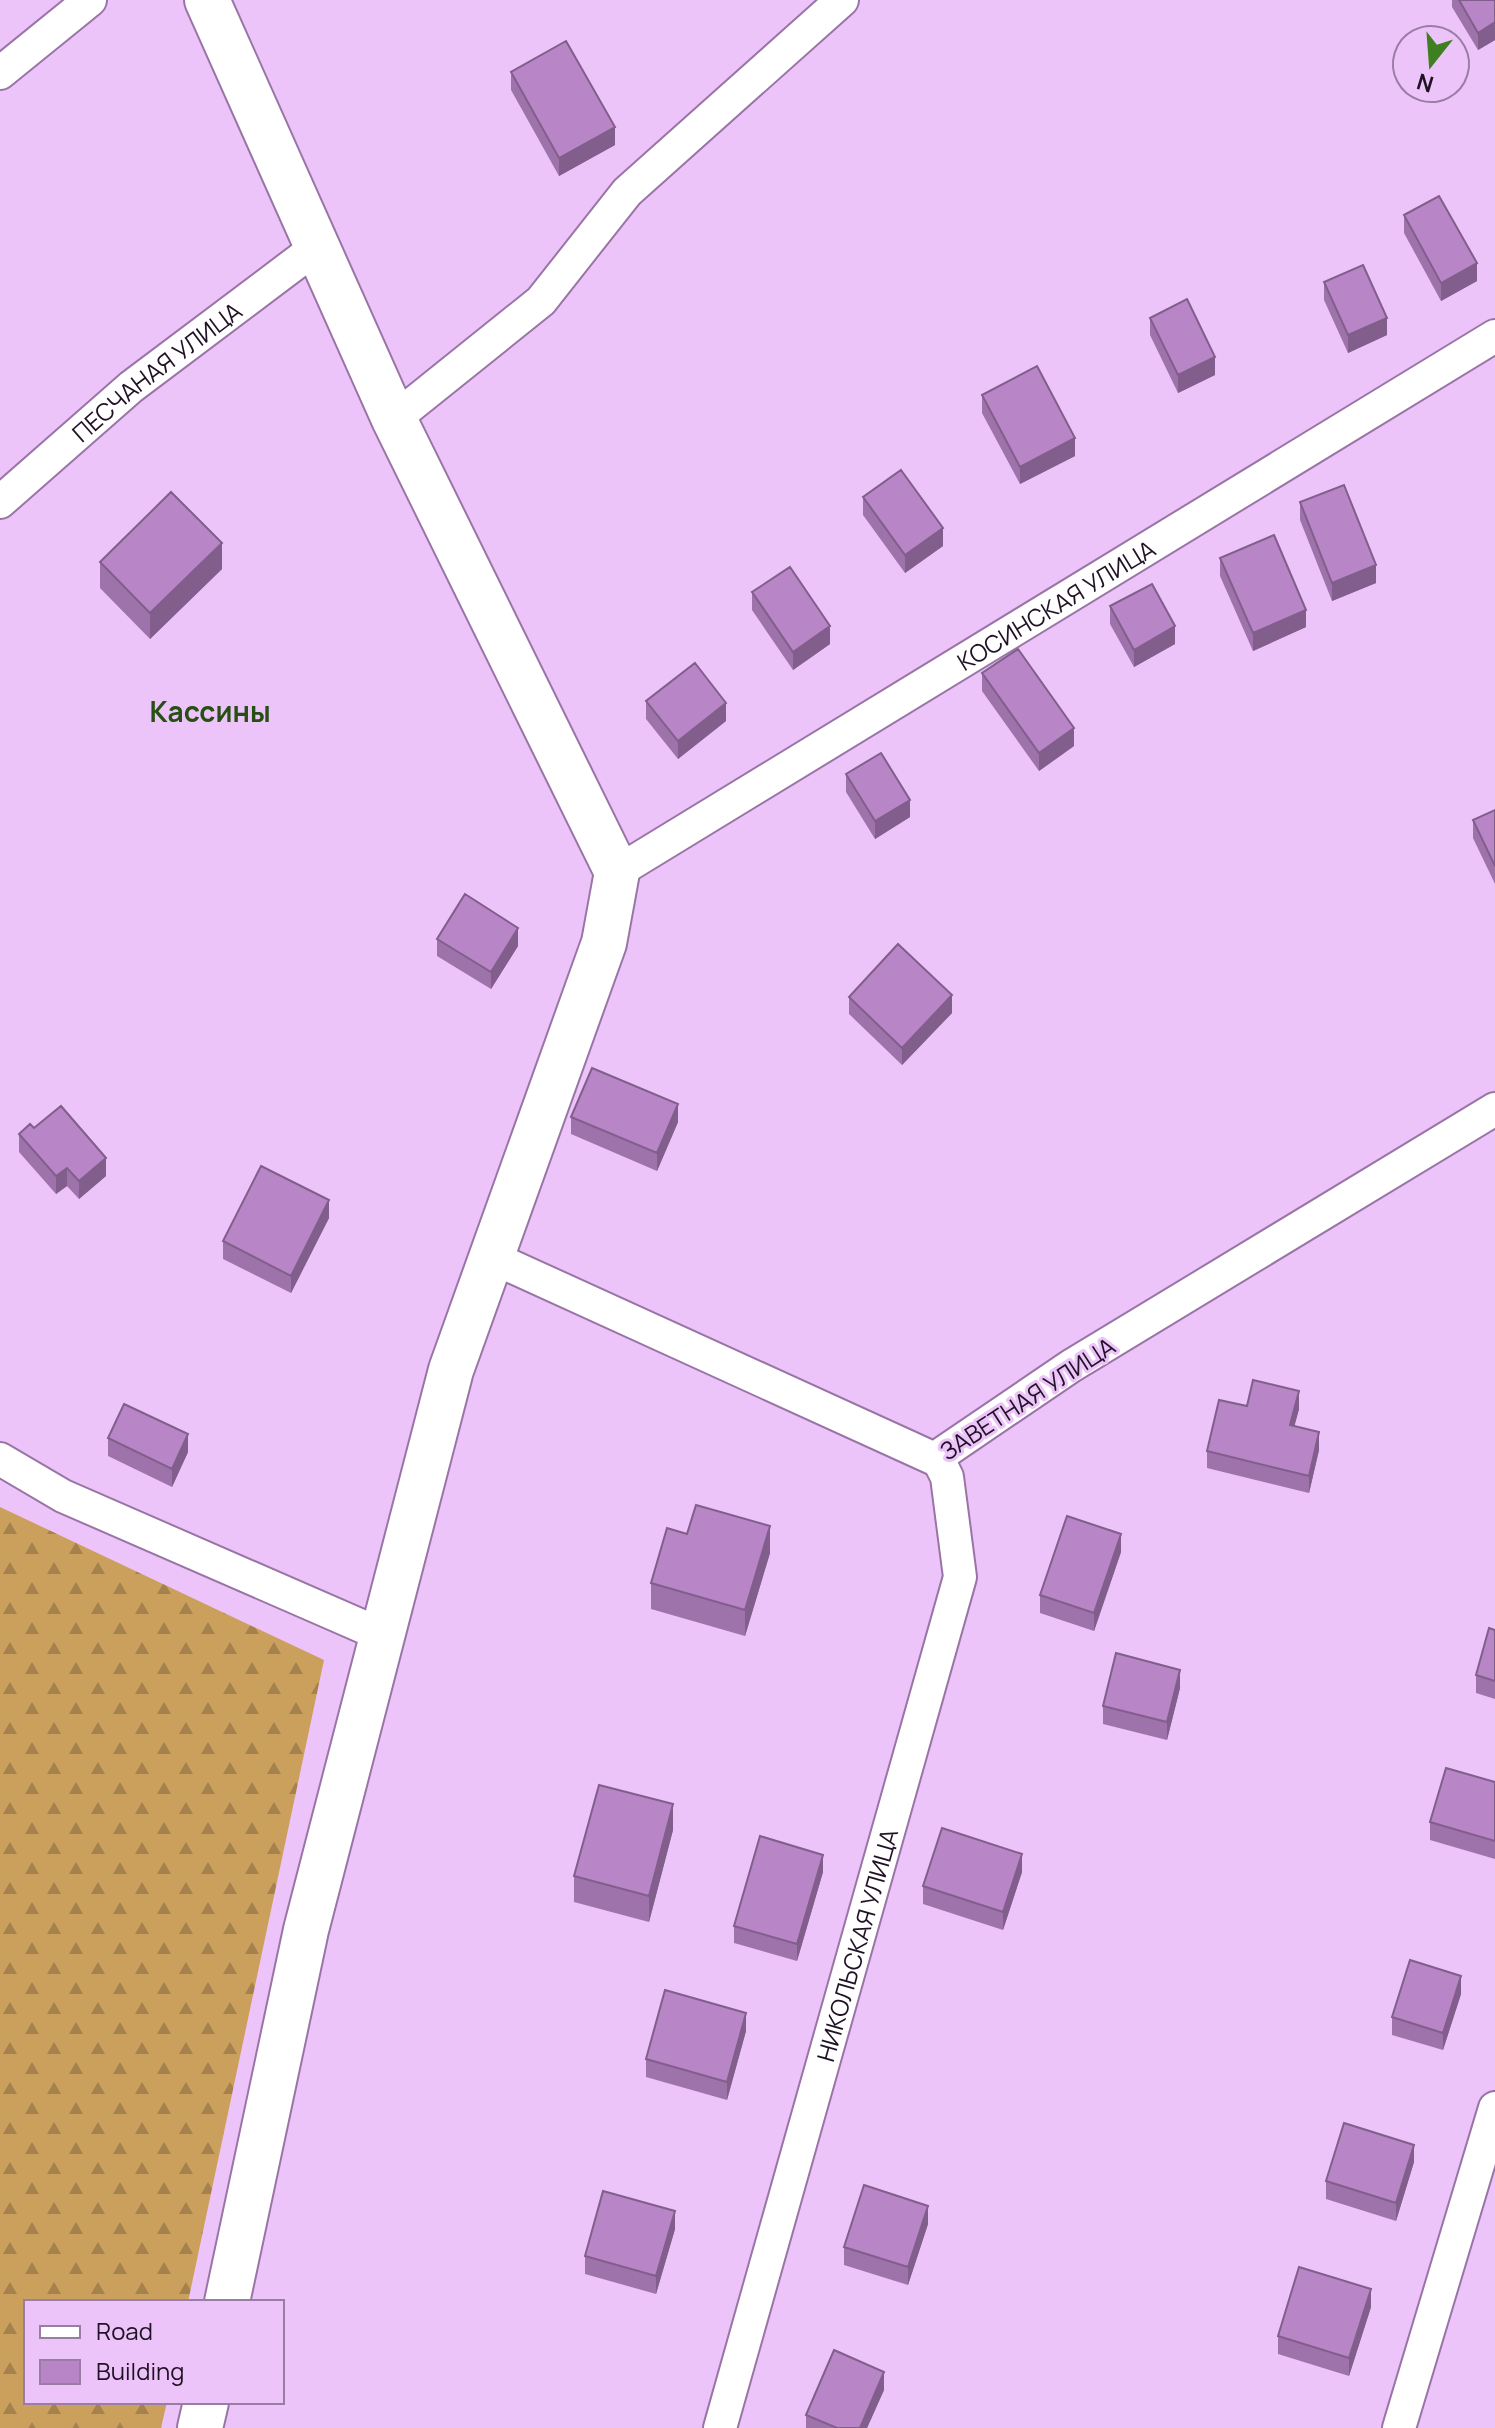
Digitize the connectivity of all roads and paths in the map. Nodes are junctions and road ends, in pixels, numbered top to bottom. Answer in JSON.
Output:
{"nodes":[{"id":1,"x":90,"y":0,"type":"edge"},
{"id":2,"x":207,"y":0,"type":"edge"},
{"id":3,"x":842,"y":0,"type":"edge"},
{"id":4,"x":0,"y":73,"type":"edge"},
{"id":5,"x":317,"y":247,"type":"junction"},
{"id":6,"x":1495,"y":336,"type":"edge"},
{"id":7,"x":394,"y":419,"type":"junction"},
{"id":8,"x":0,"y":502,"type":"edge"},
{"id":9,"x":617,"y":872,"type":"junction"},
{"id":10,"x":1495,"y":1109,"type":"edge"},
{"id":11,"x":491,"y":1257,"type":"junction"},
{"id":12,"x":0,"y":1459,"type":"edge"},
{"id":13,"x":939,"y":1461,"type":"junction"},
{"id":14,"x":382,"y":1635,"type":"junction"},
{"id":15,"x":1495,"y":2108,"type":"edge"},
{"id":16,"x":227,"y":2300,"type":"edge"},
{"id":17,"x":206,"y":2404,"type":"edge"},
{"id":18,"x":200,"y":2428,"type":"edge"},
{"id":19,"x":720,"y":2428,"type":"edge"},
{"id":20,"x":1399,"y":2428,"type":"edge"}],
"edges":[{"from":1,"to":4,"type":"street"},
{"from":2,"to":5,"type":"street"},
{"from":3,"to":7,"type":"street"},
{"from":5,"to":7,"type":"street"},
{"from":5,"to":8,"type":"street","name":"ПЕСЧАНАЯ УЛИЦА"},
{"from":6,"to":9,"type":"street","name":"КОСИНСКАЯ УЛИЦА"},
{"from":7,"to":9,"type":"street"},
{"from":9,"to":11,"type":"street"},
{"from":10,"to":13,"type":"street","name":"ЗАВЕТНАЯ УЛИЦА"},
{"from":11,"to":13,"type":"street","name":"ЗАВЕТНАЯ УЛИЦА"},
{"from":11,"to":14,"type":"street"},
{"from":12,"to":14,"type":"street"},
{"from":13,"to":19,"type":"street","name":"НИКОЛЬСКАЯ УЛИЦА"},
{"from":14,"to":16,"type":"street"},
{"from":15,"to":20,"type":"street"},
{"from":17,"to":18,"type":"street"}]}
